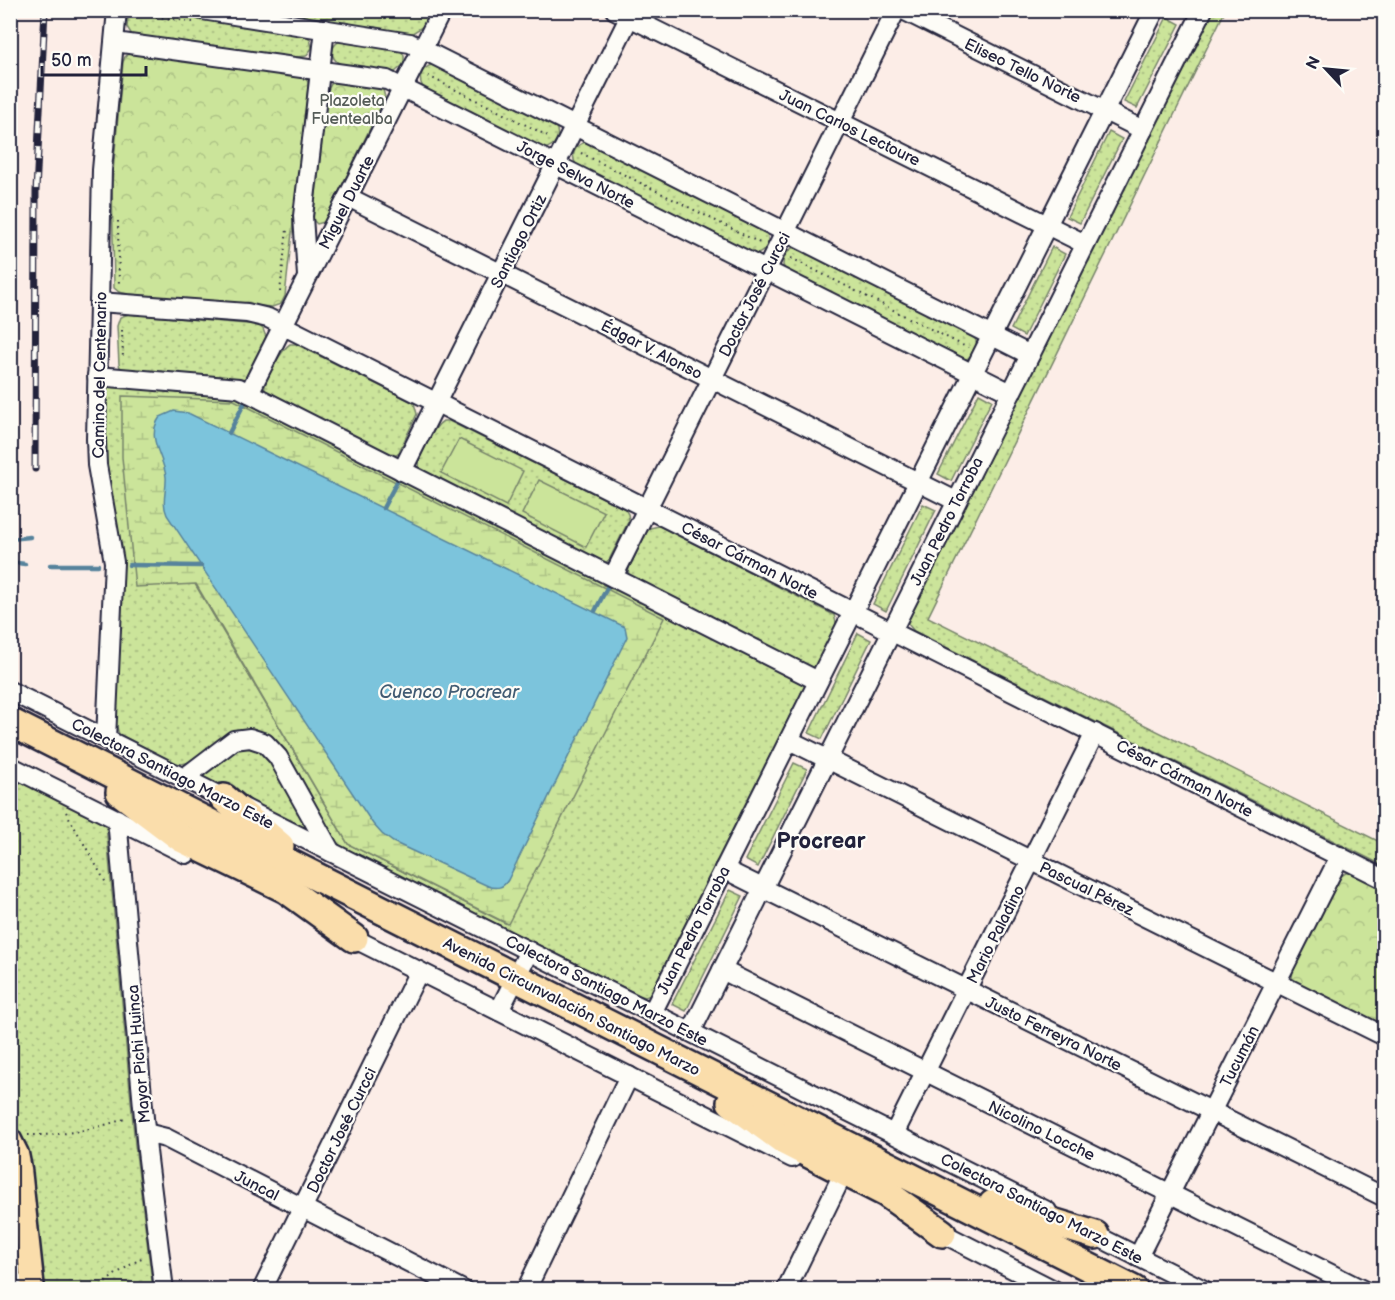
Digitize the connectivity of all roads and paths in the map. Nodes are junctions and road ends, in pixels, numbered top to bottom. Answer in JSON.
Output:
{"nodes":[{"id":1,"x":117,"y":10,"type":"edge"},
{"id":2,"x":202,"y":10,"type":"edge"},
{"id":3,"x":442,"y":10,"type":"edge"},
{"id":4,"x":896,"y":10,"type":"edge"},
{"id":5,"x":903,"y":10,"type":"edge"},
{"id":6,"x":1155,"y":10,"type":"edge"},
{"id":7,"x":1198,"y":12,"type":"edge"},
{"id":8,"x":626,"y":13,"type":"edge"},
{"id":9,"x":325,"y":29,"type":"junction"},
{"id":10,"x":114,"y":42,"type":"junction"},
{"id":11,"x":422,"y":49,"type":"junction"},
{"id":12,"x":320,"y":70,"type":"junction"},
{"id":13,"x":438,"y":72,"type":"dead end"},
{"id":14,"x":428,"y":76,"type":"dead end"},
{"id":15,"x":434,"y":79,"type":"junction"},
{"id":16,"x":431,"y":85,"type":"dead end"},
{"id":17,"x":403,"y":87,"type":"junction"},
{"id":18,"x":1104,"y":111,"type":"junction"},
{"id":19,"x":840,"y":122,"type":"junction"},
{"id":20,"x":575,"y":126,"type":"junction"},
{"id":21,"x":547,"y":127,"type":"dead end"},
{"id":22,"x":1143,"y":130,"type":"junction"},
{"id":23,"x":543,"y":134,"type":"junction"},
{"id":24,"x":550,"y":137,"type":"dead end"},
{"id":25,"x":540,"y":140,"type":"dead end"},
{"id":26,"x":591,"y":150,"type":"dead end"},
{"id":27,"x":581,"y":153,"type":"dead end"},
{"id":28,"x":588,"y":156,"type":"junction"},
{"id":29,"x":584,"y":163,"type":"dead end"},
{"id":30,"x":556,"y":164,"type":"junction"},
{"id":31,"x":348,"y":197,"type":"junction"},
{"id":32,"x":118,"y":217,"type":"dead end"},
{"id":33,"x":1047,"y":225,"type":"junction"},
{"id":34,"x":785,"y":231,"type":"junction"},
{"id":35,"x":757,"y":233,"type":"dead end"},
{"id":36,"x":754,"y":240,"type":"junction"},
{"id":37,"x":760,"y":243,"type":"dead end"},
{"id":38,"x":1085,"y":244,"type":"junction"},
{"id":39,"x":750,"y":246,"type":"dead end"},
{"id":40,"x":800,"y":255,"type":"dead end"},
{"id":41,"x":791,"y":258,"type":"dead end"},
{"id":42,"x":797,"y":262,"type":"junction"},
{"id":43,"x":794,"y":268,"type":"dead end"},
{"id":44,"x":766,"y":270,"type":"junction"},
{"id":45,"x":501,"y":273,"type":"junction"},
{"id":46,"x":308,"y":278,"type":"junction"},
{"id":47,"x":119,"y":287,"type":"dead end"},
{"id":48,"x":99,"y":302,"type":"junction"},
{"id":49,"x":283,"y":326,"type":"junction"},
{"id":50,"x":122,"y":330,"type":"dead end"},
{"id":51,"x":992,"y":335,"type":"junction"},
{"id":52,"x":965,"y":338,"type":"dead end"},
{"id":53,"x":962,"y":345,"type":"junction"},
{"id":54,"x":968,"y":348,"type":"dead end"},
{"id":55,"x":959,"y":351,"type":"dead end"},
{"id":56,"x":1030,"y":354,"type":"junction"},
{"id":57,"x":123,"y":358,"type":"dead end"},
{"id":58,"x":973,"y":374,"type":"junction"},
{"id":59,"x":98,"y":376,"type":"junction"},
{"id":60,"x":712,"y":379,"type":"junction"},
{"id":61,"x":249,"y":393,"type":"junction"},
{"id":62,"x":1011,"y":393,"type":"junction"},
{"id":63,"x":436,"y":403,"type":"junction"},
{"id":64,"x":402,"y":471,"type":"junction"},
{"id":65,"x":918,"y":482,"type":"junction"},
{"id":66,"x":956,"y":501,"type":"junction"},
{"id":67,"x":647,"y":508,"type":"junction"},
{"id":68,"x":612,"y":577,"type":"junction"},
{"id":69,"x":853,"y":612,"type":"junction"},
{"id":70,"x":891,"y":631,"type":"junction"},
{"id":71,"x":818,"y":681,"type":"junction"},
{"id":72,"x":10,"y":691,"type":"edge"},
{"id":73,"x":10,"y":722,"type":"edge"},
{"id":74,"x":1095,"y":733,"type":"junction"},
{"id":75,"x":10,"y":736,"type":"edge"},
{"id":76,"x":106,"y":739,"type":"junction"},
{"id":77,"x":789,"y":740,"type":"junction"},
{"id":78,"x":827,"y":759,"type":"junction"},
{"id":79,"x":10,"y":765,"type":"edge"},
{"id":80,"x":183,"y":778,"type":"junction"},
{"id":81,"x":120,"y":792,"type":"junction"},
{"id":82,"x":224,"y":798,"type":"junction"},
{"id":83,"x":63,"y":806,"type":"dead end"},
{"id":84,"x":117,"y":819,"type":"junction"},
{"id":85,"x":332,"y":852,"type":"junction"},
{"id":86,"x":1340,"y":855,"type":"junction"},
{"id":87,"x":1031,"y":861,"type":"junction"},
{"id":88,"x":724,"y":869,"type":"junction"},
{"id":89,"x":1384,"y":879,"type":"edge"},
{"id":90,"x":108,"y":886,"type":"dead end"},
{"id":91,"x":763,"y":888,"type":"junction"},
{"id":92,"x":354,"y":938,"type":"junction"},
{"id":93,"x":454,"y":946,"type":"junction"},
{"id":94,"x":529,"y":951,"type":"junction"},
{"id":95,"x":722,"y":970,"type":"junction"},
{"id":96,"x":419,"y":971,"type":"junction"},
{"id":97,"x":1276,"y":982,"type":"junction"},
{"id":98,"x":967,"y":989,"type":"junction"},
{"id":99,"x":508,"y":993,"type":"junction"},
{"id":100,"x":652,"y":1013,"type":"junction"},
{"id":101,"x":691,"y":1032,"type":"junction"},
{"id":102,"x":1384,"y":1036,"type":"edge"},
{"id":103,"x":926,"y":1071,"type":"junction"},
{"id":104,"x":629,"y":1076,"type":"junction"},
{"id":105,"x":731,"y":1102,"type":"junction"},
{"id":106,"x":1212,"y":1111,"type":"junction"},
{"id":107,"x":782,"y":1112,"type":"junction"},
{"id":108,"x":129,"y":1118,"type":"dead end"},
{"id":109,"x":146,"y":1133,"type":"junction"},
{"id":110,"x":894,"y":1134,"type":"junction"},
{"id":111,"x":18,"y":1143,"type":"edge"},
{"id":112,"x":839,"y":1182,"type":"junction"},
{"id":113,"x":1170,"y":1193,"type":"junction"},
{"id":114,"x":1384,"y":1197,"type":"edge"},
{"id":115,"x":302,"y":1208,"type":"junction"},
{"id":116,"x":942,"y":1233,"type":"junction"},
{"id":117,"x":1095,"y":1235,"type":"junction"},
{"id":118,"x":145,"y":1255,"type":"dead end"},
{"id":119,"x":1138,"y":1257,"type":"junction"},
{"id":120,"x":10,"y":1280,"type":"edge"},
{"id":121,"x":32,"y":1290,"type":"edge"},
{"id":122,"x":96,"y":1290,"type":"edge"},
{"id":123,"x":164,"y":1290,"type":"edge"},
{"id":124,"x":262,"y":1290,"type":"edge"},
{"id":125,"x":463,"y":1290,"type":"edge"},
{"id":126,"x":526,"y":1290,"type":"edge"},
{"id":127,"x":786,"y":1290,"type":"edge"},
{"id":128,"x":1054,"y":1290,"type":"edge"},
{"id":129,"x":1101,"y":1290,"type":"edge"},
{"id":130,"x":1134,"y":1290,"type":"edge"},
{"id":131,"x":1204,"y":1290,"type":"edge"},
{"id":132,"x":1363,"y":1290,"type":"edge"}],
"edges":[{"from":1,"to":10,"type":"street","name":"Camino del Centenario"},
{"from":2,"to":9,"type":"street"},
{"from":3,"to":11,"type":"street","name":"Miguel Duarte"},
{"from":4,"to":19,"type":"street","name":"Doctor José Curcci"},
{"from":5,"to":18,"type":"street","name":"Eliseo Tello Norte"},
{"from":6,"to":18,"type":"street","name":"Juan Pedro Torroba"},
{"from":7,"to":22,"type":"street","name":"Juan Pedro Torroba"},
{"from":8,"to":19,"type":"street","name":"Juan Carlos Lectoure"},
{"from":8,"to":20,"type":"street","name":"Santiago Ortiz"},
{"from":9,"to":11,"type":"street"},
{"from":9,"to":12,"type":"street"},
{"from":10,"to":12,"type":"street","name":"Jorge Selva Norte"},
{"from":10,"to":48,"type":"street","name":"Camino del Centenario"},
{"from":11,"to":17,"type":"street","name":"Miguel Duarte"},
{"from":11,"to":20,"type":"street"},
{"from":12,"to":17,"type":"street","name":"Jorge Selva Norte"},
{"from":12,"to":46,"type":"street"},
{"from":13,"to":15,"type":"path"},
{"from":14,"to":15,"type":"path"},
{"from":15,"to":16,"type":"path"},
{"from":15,"to":23,"type":"path"},
{"from":17,"to":30,"type":"street","name":"Jorge Selva Norte"},
{"from":17,"to":31,"type":"street","name":"Miguel Duarte"},
{"from":18,"to":22,"type":"street","name":"Eliseo Tello Norte"},
{"from":18,"to":33,"type":"street","name":"Juan Pedro Torroba"},
{"from":19,"to":33,"type":"street","name":"Juan Carlos Lectoure"},
{"from":19,"to":34,"type":"street","name":"Doctor José Curcci"},
{"from":20,"to":30,"type":"street","name":"Santiago Ortiz"},
{"from":20,"to":34,"type":"street"},
{"from":21,"to":23,"type":"path"},
{"from":22,"to":38,"type":"street","name":"Juan Pedro Torroba"},
{"from":23,"to":24,"type":"path"},
{"from":23,"to":25,"type":"path"},
{"from":26,"to":28,"type":"path"},
{"from":27,"to":28,"type":"path"},
{"from":28,"to":29,"type":"path"},
{"from":28,"to":36,"type":"path"},
{"from":30,"to":44,"type":"street","name":"Jorge Selva Norte"},
{"from":30,"to":45,"type":"street","name":"Santiago Ortiz"},
{"from":31,"to":45,"type":"street","name":"Édgar V. Alonso"},
{"from":31,"to":46,"type":"street","name":"Miguel Duarte"},
{"from":32,"to":47,"type":"path"},
{"from":33,"to":38,"type":"street","name":"Juan Carlos Lectoure"},
{"from":33,"to":51,"type":"street","name":"Juan Pedro Torroba"},
{"from":34,"to":44,"type":"street","name":"Doctor José Curcci"},
{"from":34,"to":51,"type":"street"},
{"from":35,"to":36,"type":"path"},
{"from":36,"to":37,"type":"path"},
{"from":36,"to":39,"type":"path"},
{"from":38,"to":56,"type":"street","name":"Juan Pedro Torroba"},
{"from":40,"to":42,"type":"path"},
{"from":41,"to":42,"type":"path"},
{"from":42,"to":43,"type":"path"},
{"from":42,"to":53,"type":"path"},
{"from":44,"to":58,"type":"street","name":"Jorge Selva Norte"},
{"from":44,"to":60,"type":"street","name":"Doctor José Curcci"},
{"from":45,"to":60,"type":"street","name":"Édgar V. Alonso"},
{"from":45,"to":63,"type":"street","name":"Santiago Ortiz"},
{"from":46,"to":49,"type":"street","name":"Miguel Duarte"},
{"from":48,"to":49,"type":"street","name":"César Cárman Norte"},
{"from":48,"to":59,"type":"street","name":"Camino del Centenario"},
{"from":49,"to":61,"type":"street","name":"Miguel Duarte"},
{"from":49,"to":63,"type":"street","name":"César Cárman Norte"},
{"from":50,"to":57,"type":"path"},
{"from":51,"to":56,"type":"street"},
{"from":51,"to":58,"type":"street","name":"Juan Pedro Torroba"},
{"from":52,"to":53,"type":"path"},
{"from":53,"to":54,"type":"path"},
{"from":53,"to":55,"type":"path"},
{"from":56,"to":62,"type":"street","name":"Juan Pedro Torroba"},
{"from":58,"to":62,"type":"street","name":"Jorge Selva Norte"},
{"from":58,"to":65,"type":"street","name":"Juan Pedro Torroba"},
{"from":59,"to":61,"type":"street"},
{"from":59,"to":76,"type":"street","name":"Camino del Centenario"},
{"from":60,"to":65,"type":"street","name":"Édgar V. Alonso"},
{"from":60,"to":67,"type":"street","name":"Doctor José Curcci"},
{"from":61,"to":64,"type":"street"},
{"from":62,"to":66,"type":"street","name":"Juan Pedro Torroba"},
{"from":63,"to":64,"type":"street","name":"Santiago Ortiz"},
{"from":63,"to":67,"type":"street","name":"César Cárman Norte"},
{"from":64,"to":68,"type":"street"},
{"from":65,"to":66,"type":"street","name":"Édgar V. Alonso"},
{"from":65,"to":69,"type":"street","name":"Juan Pedro Torroba"},
{"from":66,"to":70,"type":"street","name":"Juan Pedro Torroba"},
{"from":67,"to":68,"type":"street","name":"Doctor José Curcci"},
{"from":67,"to":69,"type":"street","name":"César Cárman Norte"},
{"from":68,"to":71,"type":"street"},
{"from":69,"to":70,"type":"street","name":"César Cárman Norte"},
{"from":69,"to":71,"type":"street","name":"Juan Pedro Torroba"},
{"from":70,"to":74,"type":"street","name":"César Cárman Norte"},
{"from":70,"to":78,"type":"street","name":"Juan Pedro Torroba"},
{"from":71,"to":77,"type":"street","name":"Juan Pedro Torroba"},
{"from":72,"to":76,"type":"street","name":"Colectora Santiago Marzo Este"},
{"from":73,"to":93,"type":"highway","name":"Avenida Circunvalación Santiago Marzo"},
{"from":74,"to":86,"type":"street","name":"César Cárman Norte"},
{"from":74,"to":87,"type":"street","name":"Mario Paladino"},
{"from":75,"to":81,"type":"highway","name":"Avenida Circunvalación Santiago Marzo"},
{"from":76,"to":80,"type":"street","name":"Colectora Santiago Marzo Este"},
{"from":77,"to":78,"type":"street","name":"Pascual Pérez"},
{"from":77,"to":88,"type":"street","name":"Juan Pedro Torroba"},
{"from":78,"to":87,"type":"street","name":"Pascual Pérez"},
{"from":78,"to":91,"type":"street","name":"Juan Pedro Torroba"},
{"from":79,"to":84,"type":"street"},
{"from":80,"to":82,"type":"street","name":"Colectora Santiago Marzo Este"},
{"from":80,"to":85,"type":"street"},
{"from":81,"to":92,"type":"highway"},
{"from":81,"to":99,"type":"highway","name":"Avenida Circunvalación Santiago Marzo"},
{"from":82,"to":85,"type":"street","name":"Colectora Santiago Marzo Este"},
{"from":82,"to":93,"type":"highway"},
{"from":83,"to":90,"type":"path"},
{"from":84,"to":92,"type":"street"},
{"from":84,"to":109,"type":"street","name":"Mayor Pichi Huinca"},
{"from":85,"to":94,"type":"street","name":"Colectora Santiago Marzo Este"},
{"from":86,"to":89,"type":"street","name":"César Cárman Norte"},
{"from":86,"to":97,"type":"street","name":"Tucumán"},
{"from":87,"to":97,"type":"street","name":"Pascual Pérez"},
{"from":87,"to":98,"type":"street","name":"Mario Paladino"},
{"from":88,"to":91,"type":"street","name":"Justo Ferreyra Norte"},
{"from":88,"to":100,"type":"street","name":"Juan Pedro Torroba"},
{"from":91,"to":95,"type":"street","name":"Juan Pedro Torroba"},
{"from":91,"to":98,"type":"street","name":"Justo Ferreyra Norte"},
{"from":92,"to":96,"type":"street"},
{"from":93,"to":99,"type":"highway","name":"Avenida Circunvalación Santiago Marzo"},
{"from":94,"to":99,"type":"street"},
{"from":94,"to":100,"type":"street","name":"Colectora Santiago Marzo Este"},
{"from":95,"to":101,"type":"street","name":"Juan Pedro Torroba"},
{"from":95,"to":103,"type":"street","name":"Nicolino Locche"},
{"from":96,"to":99,"type":"street"},
{"from":96,"to":115,"type":"street","name":"Doctor José Curcci"},
{"from":97,"to":102,"type":"street","name":"Pascual Pérez"},
{"from":97,"to":106,"type":"street","name":"Tucumán"},
{"from":98,"to":103,"type":"street","name":"Mario Paladino"},
{"from":98,"to":106,"type":"street","name":"Justo Ferreyra Norte"},
{"from":99,"to":104,"type":"street"},
{"from":99,"to":105,"type":"highway","name":"Avenida Circunvalación Santiago Marzo"},
{"from":99,"to":107,"type":"highway","name":"Avenida Circunvalación Santiago Marzo"},
{"from":100,"to":101,"type":"street","name":"Colectora Santiago Marzo Este"},
{"from":101,"to":110,"type":"street","name":"Colectora Santiago Marzo Este"},
{"from":103,"to":110,"type":"street","name":"Mario Paladino"},
{"from":103,"to":113,"type":"street","name":"Nicolino Locche"},
{"from":104,"to":112,"type":"street"},
{"from":104,"to":126,"type":"street"},
{"from":105,"to":116,"type":"highway"},
{"from":105,"to":129,"type":"highway","name":"Avenida Circunvalación Santiago Marzo"},
{"from":106,"to":113,"type":"street","name":"Tucumán"},
{"from":106,"to":114,"type":"street","name":"Justo Ferreyra Norte"},
{"from":107,"to":117,"type":"highway"},
{"from":107,"to":130,"type":"highway","name":"Avenida Circunvalación Santiago Marzo"},
{"from":108,"to":111,"type":"path"},
{"from":109,"to":115,"type":"street","name":"Juncal"},
{"from":109,"to":123,"type":"street","name":"Mayor Pichi Huinca"},
{"from":110,"to":117,"type":"street","name":"Colectora Santiago Marzo Este"},
{"from":111,"to":121,"type":"main road"},
{"from":112,"to":116,"type":"street"},
{"from":112,"to":127,"type":"street"},
{"from":113,"to":119,"type":"street","name":"Tucumán"},
{"from":113,"to":132,"type":"street","name":"Nicolino Locche"},
{"from":115,"to":124,"type":"street","name":"Doctor José Curcci"},
{"from":115,"to":125,"type":"street","name":"Juncal"},
{"from":116,"to":128,"type":"street"},
{"from":117,"to":119,"type":"street","name":"Colectora Santiago Marzo Este"},
{"from":118,"to":122,"type":"path"},
{"from":119,"to":131,"type":"street","name":"Colectora Santiago Marzo Este"},
{"from":120,"to":121,"type":"street"}]}
